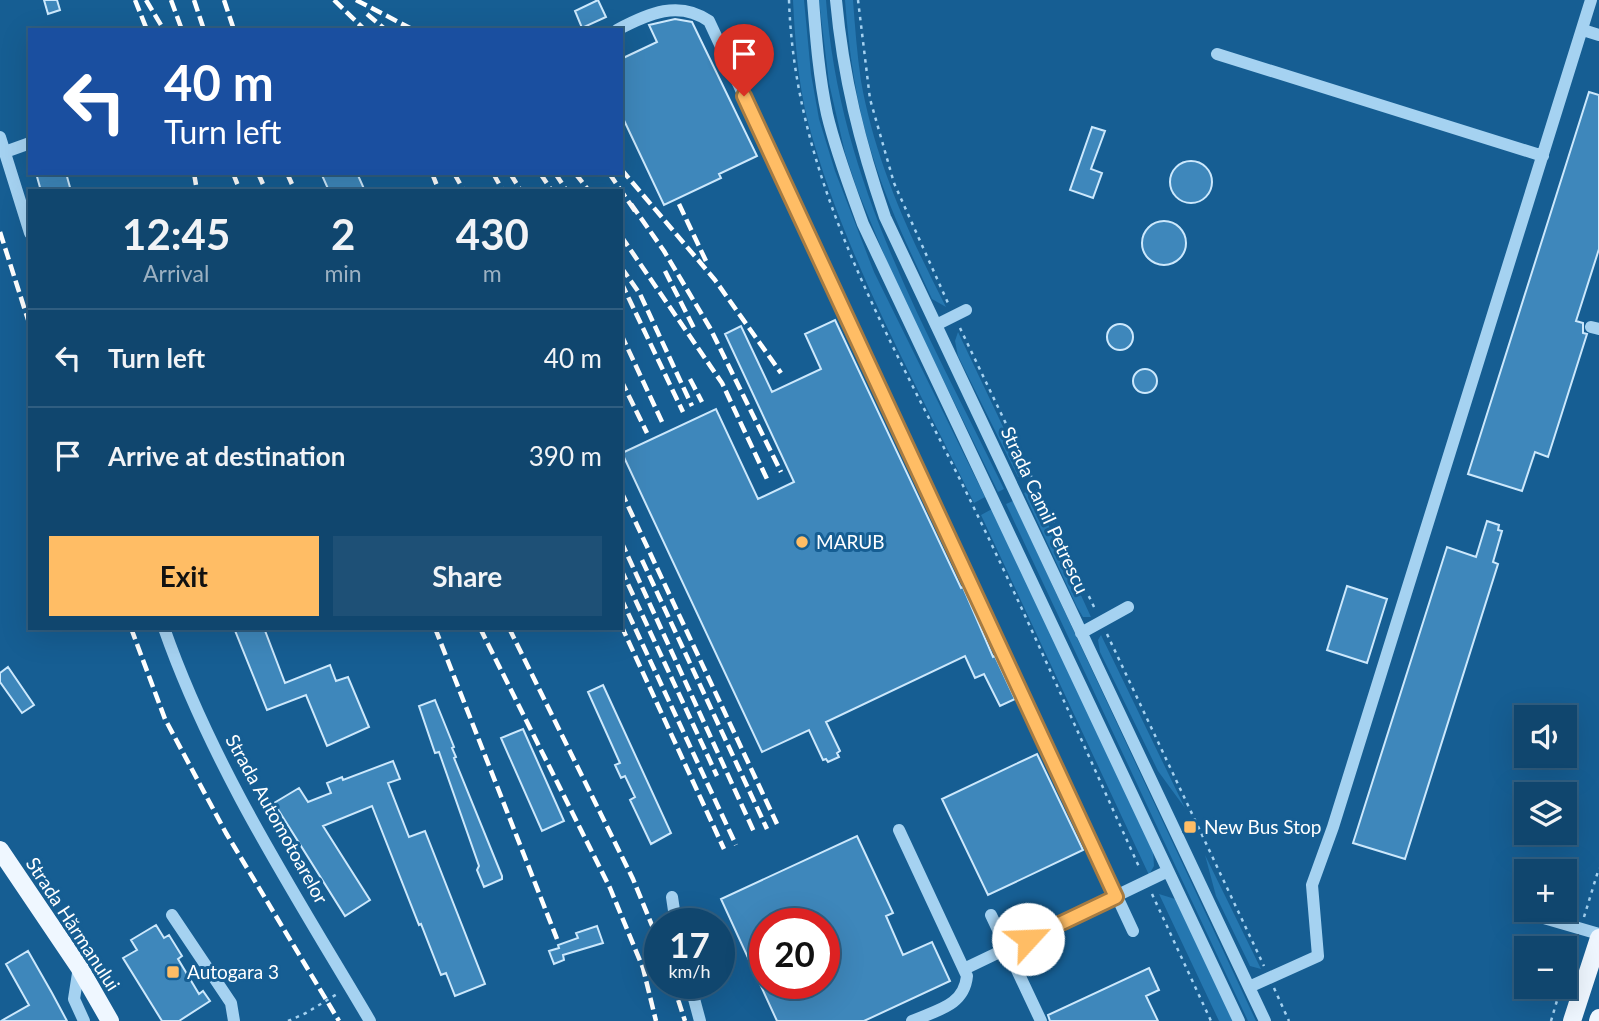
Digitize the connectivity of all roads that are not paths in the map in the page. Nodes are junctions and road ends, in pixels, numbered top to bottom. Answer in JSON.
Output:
{"nodes":[{"id":1,"x":813,"y":0,"type":"edge"},
{"id":2,"x":836,"y":0,"type":"edge"},
{"id":3,"x":1591,"y":0,"type":"edge"},
{"id":4,"x":621,"y":28,"type":"edge"},
{"id":5,"x":1583,"y":30,"type":"junction"},
{"id":6,"x":1599,"y":34,"type":"edge"},
{"id":7,"x":1217,"y":54,"type":"dead end"},
{"id":8,"x":0,"y":137,"type":"edge"},
{"id":9,"x":28,"y":144,"type":"edge"},
{"id":10,"x":5,"y":152,"type":"junction"},
{"id":11,"x":1543,"y":156,"type":"junction"},
{"id":12,"x":28,"y":227,"type":"edge"},
{"id":13,"x":960,"y":312,"type":"road end"},
{"id":14,"x":936,"y":325,"type":"junction"},
{"id":15,"x":1128,"y":607,"type":"dead end"},
{"id":16,"x":165,"y":630,"type":"edge"},
{"id":17,"x":1081,"y":633,"type":"junction"},
{"id":18,"x":899,"y":830,"type":"dead end"},
{"id":19,"x":0,"y":850,"type":"edge"},
{"id":20,"x":1168,"y":871,"type":"junction"},
{"id":21,"x":672,"y":897,"type":"dead end"},
{"id":22,"x":1116,"y":897,"type":"junction"},
{"id":23,"x":674,"y":908,"type":"edge"},
{"id":24,"x":172,"y":915,"type":"dead end"},
{"id":25,"x":991,"y":915,"type":"dead end"},
{"id":26,"x":1555,"y":922,"type":"edge"},
{"id":27,"x":1133,"y":931,"type":"dead end"},
{"id":28,"x":1599,"y":936,"type":"edge"},
{"id":29,"x":1006,"y":949,"type":"junction"},
{"id":30,"x":79,"y":967,"type":"junction"},
{"id":31,"x":964,"y":969,"type":"junction"},
{"id":32,"x":1249,"y":987,"type":"junction"},
{"id":33,"x":694,"y":999,"type":"edge"},
{"id":34,"x":84,"y":1021,"type":"edge"},
{"id":35,"x":110,"y":1021,"type":"edge"},
{"id":36,"x":234,"y":1021,"type":"edge"},
{"id":37,"x":370,"y":1021,"type":"edge"},
{"id":38,"x":700,"y":1021,"type":"edge"},
{"id":39,"x":912,"y":1021,"type":"edge"},
{"id":40,"x":1041,"y":1021,"type":"edge"},
{"id":41,"x":1238,"y":1021,"type":"edge"},
{"id":42,"x":1265,"y":1021,"type":"edge"},
{"id":43,"x":1572,"y":1021,"type":"edge"}],
"edges":[{"from":1,"to":20,"type":"street"},
{"from":2,"to":14,"type":"street","name":"Strada Camil Petrescu"},
{"from":3,"to":5,"type":"street"},
{"from":4,"to":22,"type":"street"},
{"from":5,"to":6,"type":"street"},
{"from":5,"to":11,"type":"street"},
{"from":7,"to":11,"type":"street"},
{"from":8,"to":10,"type":"street"},
{"from":9,"to":10,"type":"street"},
{"from":10,"to":12,"type":"street"},
{"from":11,"to":32,"type":"street"},
{"from":13,"to":14,"type":"street"},
{"from":14,"to":17,"type":"street","name":"Strada Camil Petrescu"},
{"from":15,"to":17,"type":"street"},
{"from":16,"to":37,"type":"street","name":"Strada Automotoarelor"},
{"from":17,"to":32,"type":"street","name":"Strada Camil Petrescu"},
{"from":18,"to":31,"type":"street"},
{"from":19,"to":30,"type":"main road","name":"Strada Hărmanului"},
{"from":20,"to":22,"type":"street"},
{"from":20,"to":41,"type":"street"},
{"from":21,"to":23,"type":"street"},
{"from":22,"to":27,"type":"street"},
{"from":22,"to":29,"type":"street"},
{"from":24,"to":36,"type":"street"},
{"from":25,"to":29,"type":"street"},
{"from":26,"to":28,"type":"street"},
{"from":28,"to":43,"type":"main road"},
{"from":29,"to":31,"type":"street"},
{"from":29,"to":40,"type":"street"},
{"from":30,"to":34,"type":"street"},
{"from":30,"to":35,"type":"main road","name":"Strada Hărmanului"},
{"from":31,"to":39,"type":"street"},
{"from":32,"to":42,"type":"street","name":"Strada Camil Petrescu"},
{"from":33,"to":38,"type":"street"}]}
